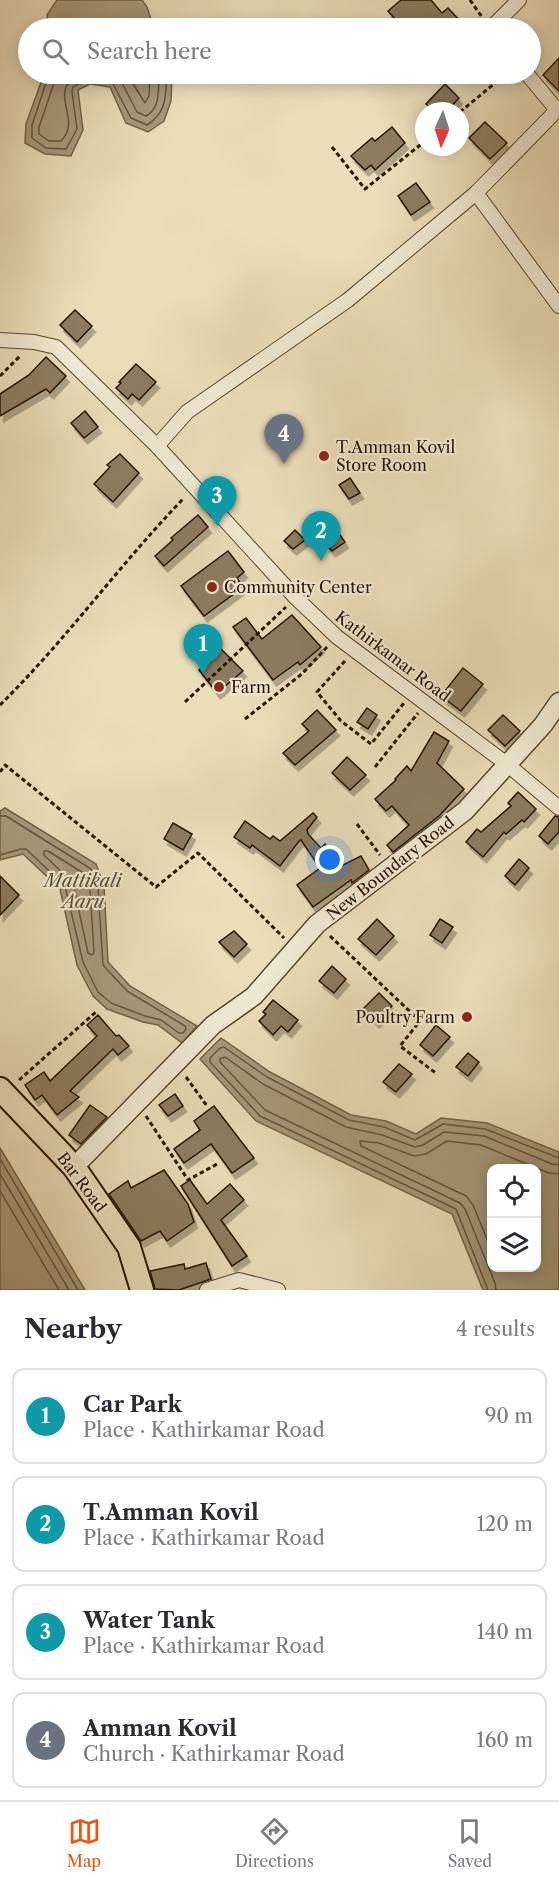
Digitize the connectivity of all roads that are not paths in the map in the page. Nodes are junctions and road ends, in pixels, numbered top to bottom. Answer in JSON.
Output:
{"nodes":[{"id":1,"x":519,"y":0,"type":"edge"},
{"id":2,"x":500,"y":18,"type":"edge"},
{"id":3,"x":534,"y":84,"type":"edge"},
{"id":4,"x":476,"y":193,"type":"junction"},
{"id":5,"x":559,"y":306,"type":"edge"},
{"id":6,"x":0,"y":340,"type":"edge"},
{"id":7,"x":157,"y":446,"type":"junction"},
{"id":8,"x":559,"y":702,"type":"edge"},
{"id":9,"x":508,"y":765,"type":"junction"},
{"id":10,"x":559,"y":808,"type":"edge"},
{"id":11,"x":2,"y":1090,"type":"edge"},
{"id":12,"x":74,"y":1167,"type":"junction"},
{"id":13,"x":142,"y":1290,"type":"edge"},
{"id":14,"x":207,"y":1290,"type":"edge"},
{"id":15,"x":278,"y":1290,"type":"edge"}],
"edges":[{"from":1,"to":2,"type":"street"},
{"from":3,"to":4,"type":"street"},
{"from":4,"to":5,"type":"street"},
{"from":4,"to":7,"type":"street"},
{"from":6,"to":7,"type":"street","name":"Kathirkamar Road"},
{"from":7,"to":9,"type":"street","name":"Kathirkamar Road"},
{"from":8,"to":9,"type":"street","name":"New Boundary Road"},
{"from":9,"to":10,"type":"street","name":"Kathirkamar Road"},
{"from":9,"to":12,"type":"street","name":"New Boundary Road"},
{"from":11,"to":12,"type":"main road","name":"Bar Road"},
{"from":12,"to":13,"type":"main road","name":"Bar Road"},
{"from":14,"to":15,"type":"street"}]}
